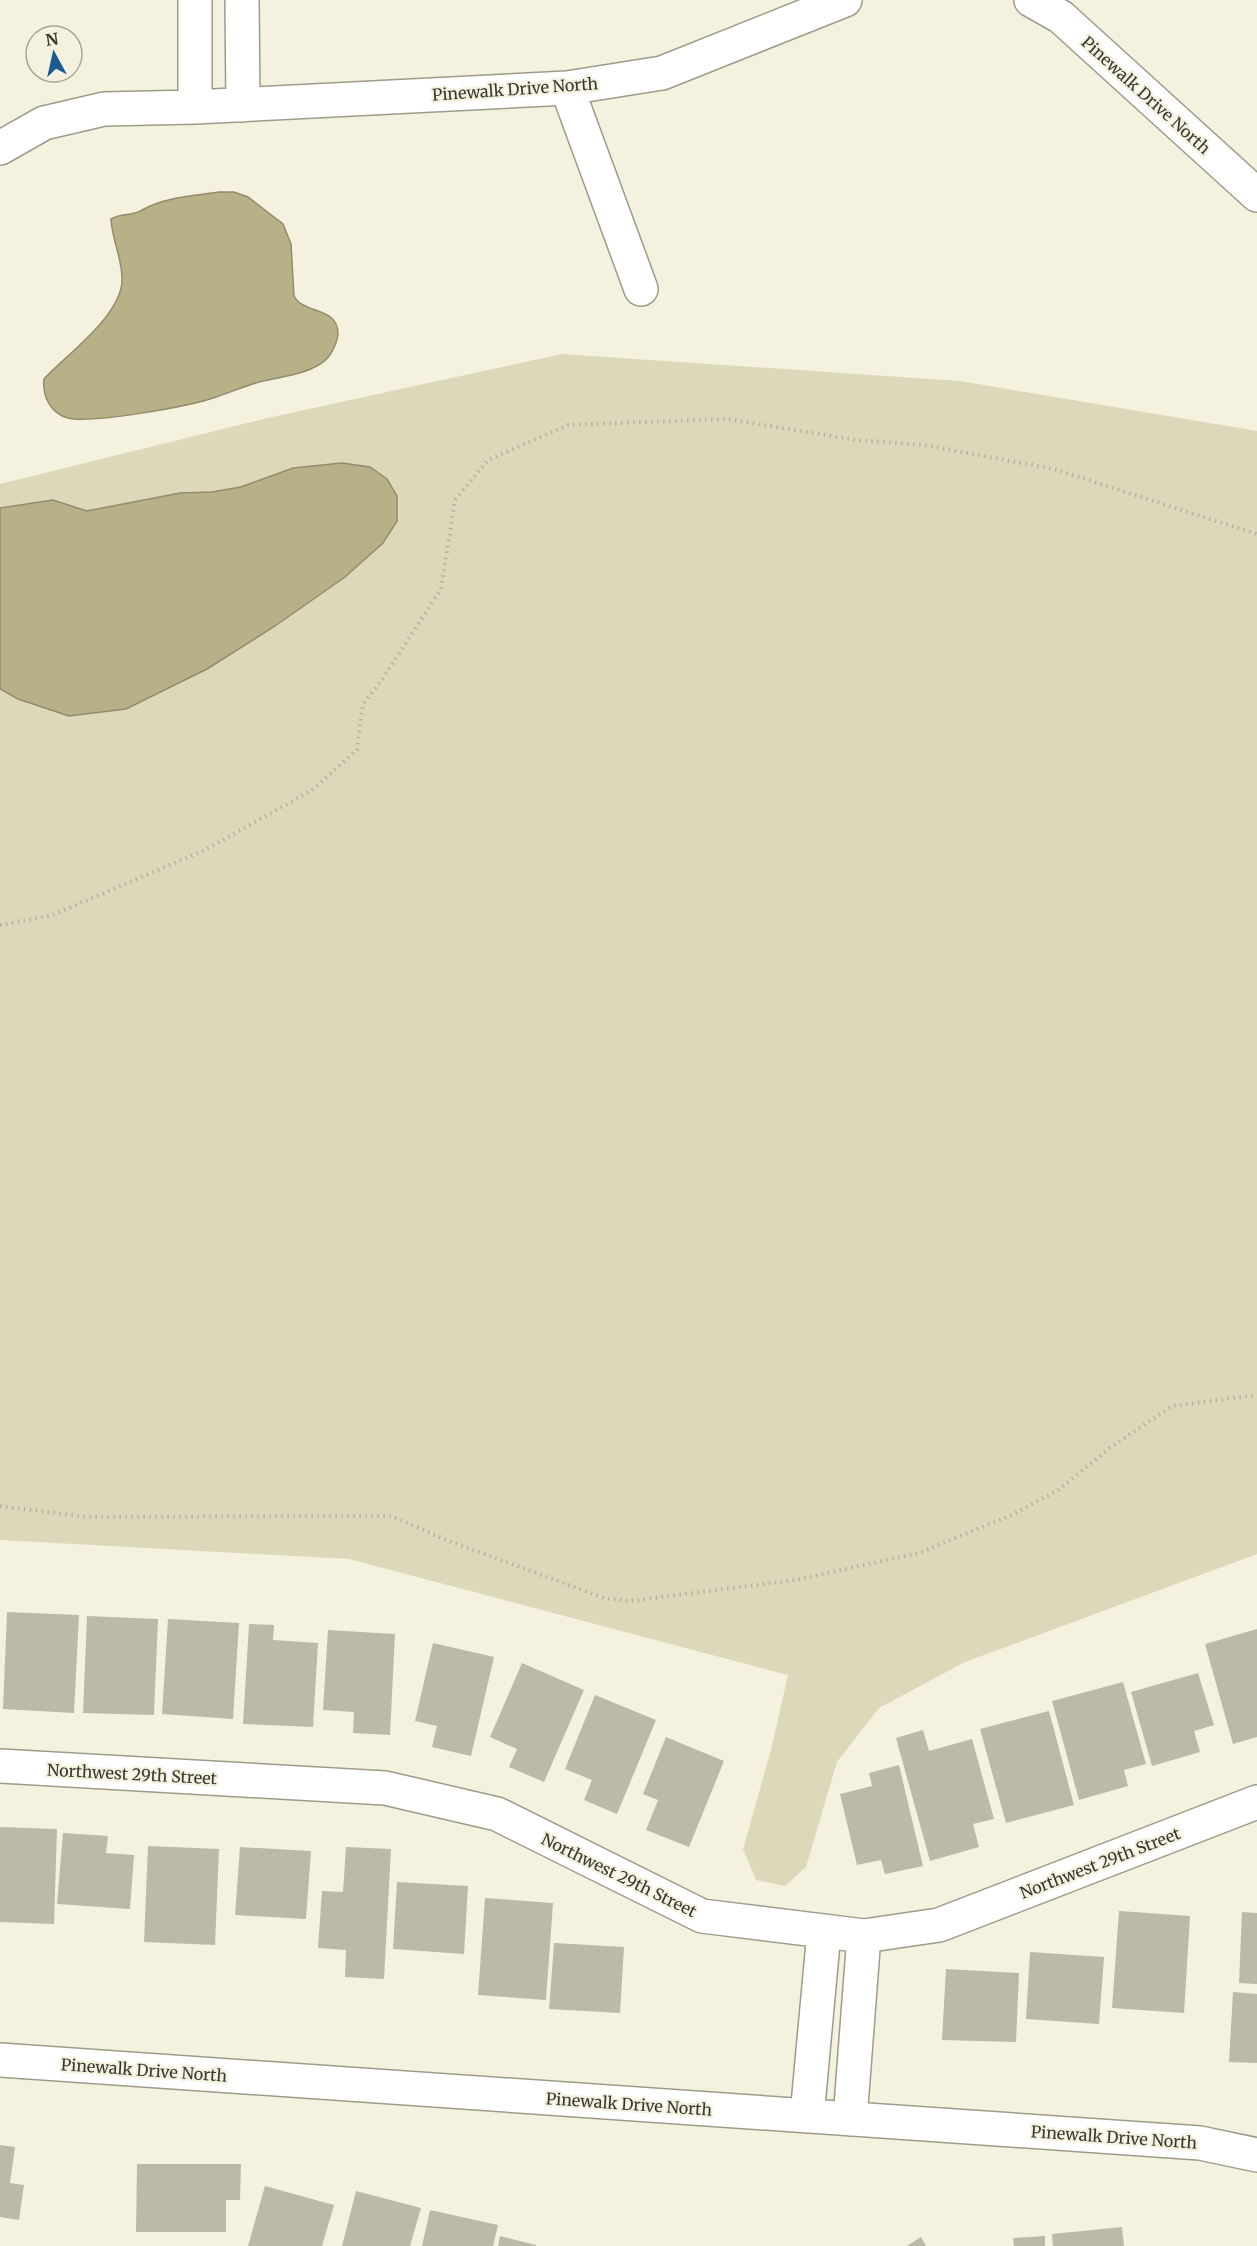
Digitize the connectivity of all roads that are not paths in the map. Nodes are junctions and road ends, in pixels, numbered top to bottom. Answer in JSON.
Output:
{"nodes":[{"id":1,"x":195,"y":0,"type":"edge"},
{"id":2,"x":242,"y":0,"type":"edge"},
{"id":3,"x":845,"y":0,"type":"edge"},
{"id":4,"x":1031,"y":0,"type":"edge"},
{"id":5,"x":567,"y":88,"type":"junction"},
{"id":6,"x":243,"y":105,"type":"junction"},
{"id":7,"x":195,"y":107,"type":"junction"},
{"id":8,"x":0,"y":148,"type":"edge"},
{"id":9,"x":1257,"y":195,"type":"edge"},
{"id":10,"x":640,"y":289,"type":"dead end"},
{"id":11,"x":0,"y":1766,"type":"edge"},
{"id":12,"x":1257,"y":1802,"type":"edge"},
{"id":13,"x":824,"y":1932,"type":"junction"},
{"id":14,"x":864,"y":1936,"type":"junction"},
{"id":15,"x":0,"y":2060,"type":"edge"},
{"id":16,"x":807,"y":2116,"type":"junction"},
{"id":17,"x":850,"y":2119,"type":"junction"},
{"id":18,"x":1257,"y":2155,"type":"edge"}],
"edges":[{"from":1,"to":7,"type":"street"},
{"from":2,"to":6,"type":"street"},
{"from":3,"to":5,"type":"street","name":"Pinewalk Drive North"},
{"from":4,"to":9,"type":"street","name":"Pinewalk Drive North"},
{"from":5,"to":6,"type":"street","name":"Pinewalk Drive North"},
{"from":5,"to":10,"type":"street"},
{"from":6,"to":7,"type":"street","name":"Pinewalk Drive North"},
{"from":7,"to":8,"type":"street","name":"Pinewalk Drive North"},
{"from":11,"to":13,"type":"street","name":"Northwest 29th Street"},
{"from":12,"to":14,"type":"street","name":"Northwest 29th Street"},
{"from":13,"to":14,"type":"street","name":"Northwest 29th Street"},
{"from":13,"to":16,"type":"street"},
{"from":14,"to":17,"type":"street"},
{"from":15,"to":16,"type":"street","name":"Pinewalk Drive North"},
{"from":16,"to":17,"type":"street","name":"Pinewalk Drive North"},
{"from":17,"to":18,"type":"street","name":"Pinewalk Drive North"}]}
